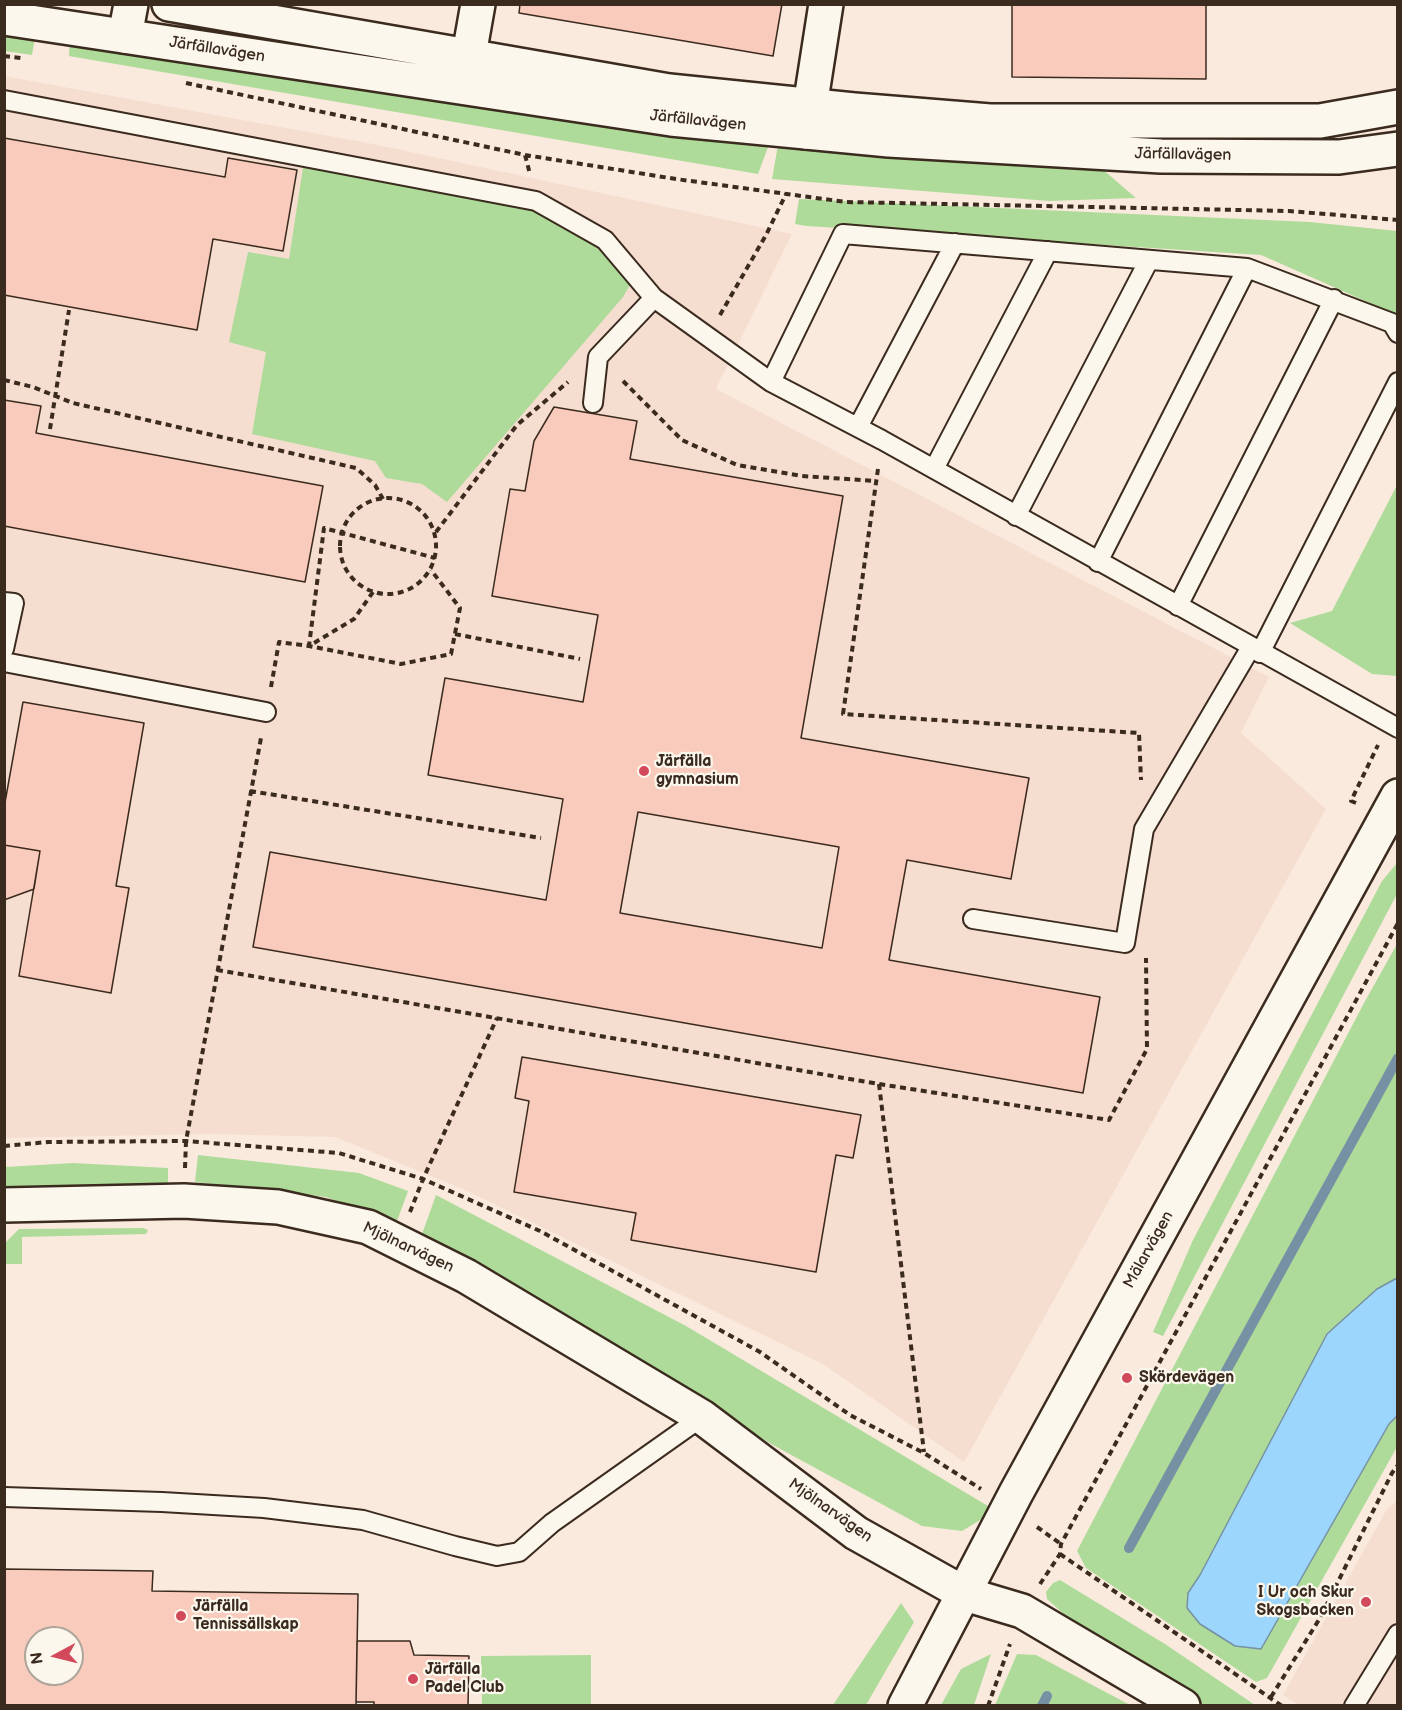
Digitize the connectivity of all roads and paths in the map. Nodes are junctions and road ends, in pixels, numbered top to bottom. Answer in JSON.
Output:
{"nodes":[{"id":1,"x":131,"y":4,"type":"edge"},
{"id":2,"x":169,"y":4,"type":"edge"},
{"id":3,"x":478,"y":4,"type":"edge"},
{"id":4,"x":826,"y":4,"type":"edge"},
{"id":5,"x":4,"y":18,"type":"edge"},
{"id":6,"x":126,"y":36,"type":"junction"},
{"id":7,"x":4,"y":56,"type":"edge"},
{"id":8,"x":27,"y":59,"type":"dead end"},
{"id":9,"x":466,"y":72,"type":"junction"},
{"id":10,"x":183,"y":82,"type":"dead end"},
{"id":11,"x":4,"y":100,"type":"edge"},
{"id":12,"x":1398,"y":107,"type":"edge"},
{"id":13,"x":807,"y":119,"type":"junction"},
{"id":14,"x":1398,"y":149,"type":"edge"},
{"id":15,"x":786,"y":194,"type":"junction"},
{"id":16,"x":1398,"y":220,"type":"edge"},
{"id":17,"x":955,"y":243,"type":"junction"},
{"id":18,"x":1048,"y":251,"type":"junction"},
{"id":19,"x":1149,"y":260,"type":"junction"},
{"id":20,"x":1247,"y":268,"type":"junction"},
{"id":21,"x":654,"y":298,"type":"junction"},
{"id":22,"x":1334,"y":299,"type":"junction"},
{"id":23,"x":69,"y":310,"type":"dead end"},
{"id":24,"x":1398,"y":333,"type":"edge"},
{"id":25,"x":708,"y":336,"type":"junction"},
{"id":26,"x":598,"y":357,"type":"junction"},
{"id":27,"x":4,"y":380,"type":"edge"},
{"id":28,"x":771,"y":382,"type":"junction"},
{"id":29,"x":1398,"y":382,"type":"edge"},
{"id":30,"x":55,"y":396,"type":"junction"},
{"id":31,"x":592,"y":403,"type":"dead end"},
{"id":32,"x":858,"y":427,"type":"junction"},
{"id":33,"x":50,"y":429,"type":"dead end"},
{"id":34,"x":882,"y":440,"type":"junction"},
{"id":35,"x":934,"y":469,"type":"junction"},
{"id":36,"x":876,"y":481,"type":"junction"},
{"id":37,"x":383,"y":499,"type":"junction"},
{"id":38,"x":1016,"y":516,"type":"junction"},
{"id":39,"x":436,"y":532,"type":"junction"},
{"id":40,"x":340,"y":533,"type":"junction"},
{"id":41,"x":435,"y":558,"type":"junction"},
{"id":42,"x":1098,"y":562,"type":"junction"},
{"id":43,"x":431,"y":570,"type":"junction"},
{"id":44,"x":373,"y":592,"type":"junction"},
{"id":45,"x":4,"y":602,"type":"edge"},
{"id":46,"x":1178,"y":606,"type":"junction"},
{"id":47,"x":454,"y":634,"type":"junction"},
{"id":48,"x":309,"y":646,"type":"junction"},
{"id":49,"x":4,"y":649,"type":"edge"},
{"id":50,"x":1256,"y":650,"type":"junction"},
{"id":51,"x":580,"y":659,"type":"dead end"},
{"id":52,"x":4,"y":662,"type":"edge"},
{"id":53,"x":266,"y":712,"type":"junction"},
{"id":54,"x":1369,"y":712,"type":"junction"},
{"id":55,"x":1398,"y":729,"type":"edge"},
{"id":56,"x":250,"y":791,"type":"junction"},
{"id":57,"x":1398,"y":796,"type":"edge"},
{"id":58,"x":1360,"y":804,"type":"dead end"},
{"id":59,"x":1144,"y":830,"type":"junction"},
{"id":60,"x":541,"y":838,"type":"dead end"},
{"id":61,"x":973,"y":920,"type":"dead end"},
{"id":62,"x":1398,"y":923,"type":"edge"},
{"id":63,"x":1146,"y":957,"type":"dead end"},
{"id":64,"x":217,"y":970,"type":"junction"},
{"id":65,"x":497,"y":1018,"type":"junction"},
{"id":66,"x":879,"y":1084,"type":"junction"},
{"id":67,"x":186,"y":1141,"type":"junction"},
{"id":68,"x":4,"y":1146,"type":"edge"},
{"id":69,"x":423,"y":1179,"type":"junction"},
{"id":70,"x":184,"y":1202,"type":"junction"},
{"id":71,"x":4,"y":1205,"type":"edge"},
{"id":72,"x":398,"y":1242,"type":"junction"},
{"id":73,"x":702,"y":1418,"type":"junction"},
{"id":74,"x":924,"y":1453,"type":"junction"},
{"id":75,"x":1398,"y":1465,"type":"edge"},
{"id":76,"x":4,"y":1497,"type":"edge"},
{"id":77,"x":1009,"y":1507,"type":"junction"},
{"id":78,"x":1061,"y":1544,"type":"junction"},
{"id":79,"x":1060,"y":1554,"type":"junction"},
{"id":80,"x":1038,"y":1587,"type":"dead end"},
{"id":81,"x":965,"y":1593,"type":"junction"},
{"id":82,"x":1398,"y":1634,"type":"edge"},
{"id":83,"x":1004,"y":1661,"type":"dead end"},
{"id":84,"x":1271,"y":1696,"type":"junction"},
{"id":85,"x":905,"y":1706,"type":"edge"},
{"id":86,"x":988,"y":1706,"type":"edge"},
{"id":87,"x":1183,"y":1706,"type":"edge"},
{"id":88,"x":1282,"y":1706,"type":"edge"},
{"id":89,"x":1354,"y":1706,"type":"edge"}],
"edges":[{"from":1,"to":6,"type":"street"},
{"from":2,"to":9,"type":"street","name":"Järfällavägen"},
{"from":3,"to":9,"type":"street"},
{"from":4,"to":13,"type":"street"},
{"from":5,"to":6,"type":"street","name":"Järfällavägen"},
{"from":6,"to":9,"type":"street","name":"Järfällavägen"},
{"from":7,"to":8,"type":"path"},
{"from":9,"to":13,"type":"street","name":"Järfällavägen"},
{"from":10,"to":15,"type":"path"},
{"from":11,"to":21,"type":"lane"},
{"from":12,"to":13,"type":"street","name":"Järfällavägen"},
{"from":13,"to":14,"type":"street","name":"Järfällavägen"},
{"from":15,"to":16,"type":"path"},
{"from":15,"to":25,"type":"path"},
{"from":17,"to":18,"type":"lane"},
{"from":17,"to":28,"type":"lane"},
{"from":17,"to":32,"type":"lane"},
{"from":18,"to":19,"type":"lane"},
{"from":18,"to":35,"type":"lane"},
{"from":19,"to":20,"type":"lane"},
{"from":19,"to":38,"type":"lane"},
{"from":20,"to":22,"type":"lane"},
{"from":20,"to":42,"type":"lane"},
{"from":21,"to":25,"type":"lane"},
{"from":21,"to":26,"type":"lane"},
{"from":22,"to":24,"type":"lane"},
{"from":22,"to":46,"type":"lane"},
{"from":23,"to":30,"type":"path"},
{"from":25,"to":28,"type":"lane"},
{"from":26,"to":31,"type":"lane"},
{"from":26,"to":36,"type":"path"},
{"from":26,"to":39,"type":"path"},
{"from":27,"to":30,"type":"path"},
{"from":28,"to":32,"type":"lane"},
{"from":29,"to":50,"type":"lane"},
{"from":30,"to":33,"type":"path"},
{"from":30,"to":37,"type":"path"},
{"from":32,"to":34,"type":"lane"},
{"from":34,"to":35,"type":"lane"},
{"from":34,"to":36,"type":"path"},
{"from":35,"to":38,"type":"lane"},
{"from":36,"to":59,"type":"path"},
{"from":37,"to":39,"type":"path"},
{"from":37,"to":40,"type":"path"},
{"from":38,"to":42,"type":"lane"},
{"from":39,"to":41,"type":"path"},
{"from":40,"to":41,"type":"path"},
{"from":40,"to":44,"type":"path"},
{"from":40,"to":48,"type":"path"},
{"from":41,"to":43,"type":"path"},
{"from":42,"to":46,"type":"lane"},
{"from":43,"to":44,"type":"path"},
{"from":43,"to":47,"type":"path"},
{"from":44,"to":48,"type":"path"},
{"from":45,"to":49,"type":"lane"},
{"from":46,"to":50,"type":"lane"},
{"from":47,"to":48,"type":"path"},
{"from":47,"to":51,"type":"path"},
{"from":48,"to":53,"type":"path"},
{"from":50,"to":54,"type":"lane"},
{"from":50,"to":59,"type":"lane"},
{"from":52,"to":53,"type":"lane"},
{"from":53,"to":56,"type":"path"},
{"from":54,"to":55,"type":"lane"},
{"from":54,"to":58,"type":"path"},
{"from":56,"to":60,"type":"path"},
{"from":56,"to":64,"type":"path"},
{"from":57,"to":77,"type":"street","name":"Mälarvägen"},
{"from":59,"to":61,"type":"lane"},
{"from":62,"to":78,"type":"path"},
{"from":63,"to":66,"type":"path"},
{"from":64,"to":65,"type":"path"},
{"from":64,"to":67,"type":"path"},
{"from":65,"to":66,"type":"path"},
{"from":65,"to":69,"type":"path"},
{"from":66,"to":74,"type":"path"},
{"from":67,"to":68,"type":"path"},
{"from":67,"to":69,"type":"path"},
{"from":67,"to":70,"type":"path"},
{"from":69,"to":72,"type":"path"},
{"from":69,"to":74,"type":"path"},
{"from":70,"to":71,"type":"street","name":"Mjölnarvägen"},
{"from":70,"to":72,"type":"street","name":"Mjölnarvägen"},
{"from":72,"to":73,"type":"street","name":"Mjölnarvägen"},
{"from":73,"to":76,"type":"lane"},
{"from":73,"to":81,"type":"street","name":"Mjölnarvägen"},
{"from":74,"to":77,"type":"path"},
{"from":75,"to":84,"type":"path"},
{"from":77,"to":78,"type":"path"},
{"from":77,"to":81,"type":"street","name":"Mälarvägen"},
{"from":78,"to":79,"type":"path"},
{"from":79,"to":80,"type":"path"},
{"from":79,"to":84,"type":"path"},
{"from":81,"to":85,"type":"street","name":"Mälarvägen"},
{"from":81,"to":87,"type":"street"},
{"from":82,"to":89,"type":"lane"},
{"from":83,"to":86,"type":"path"},
{"from":84,"to":88,"type":"path"}]}
